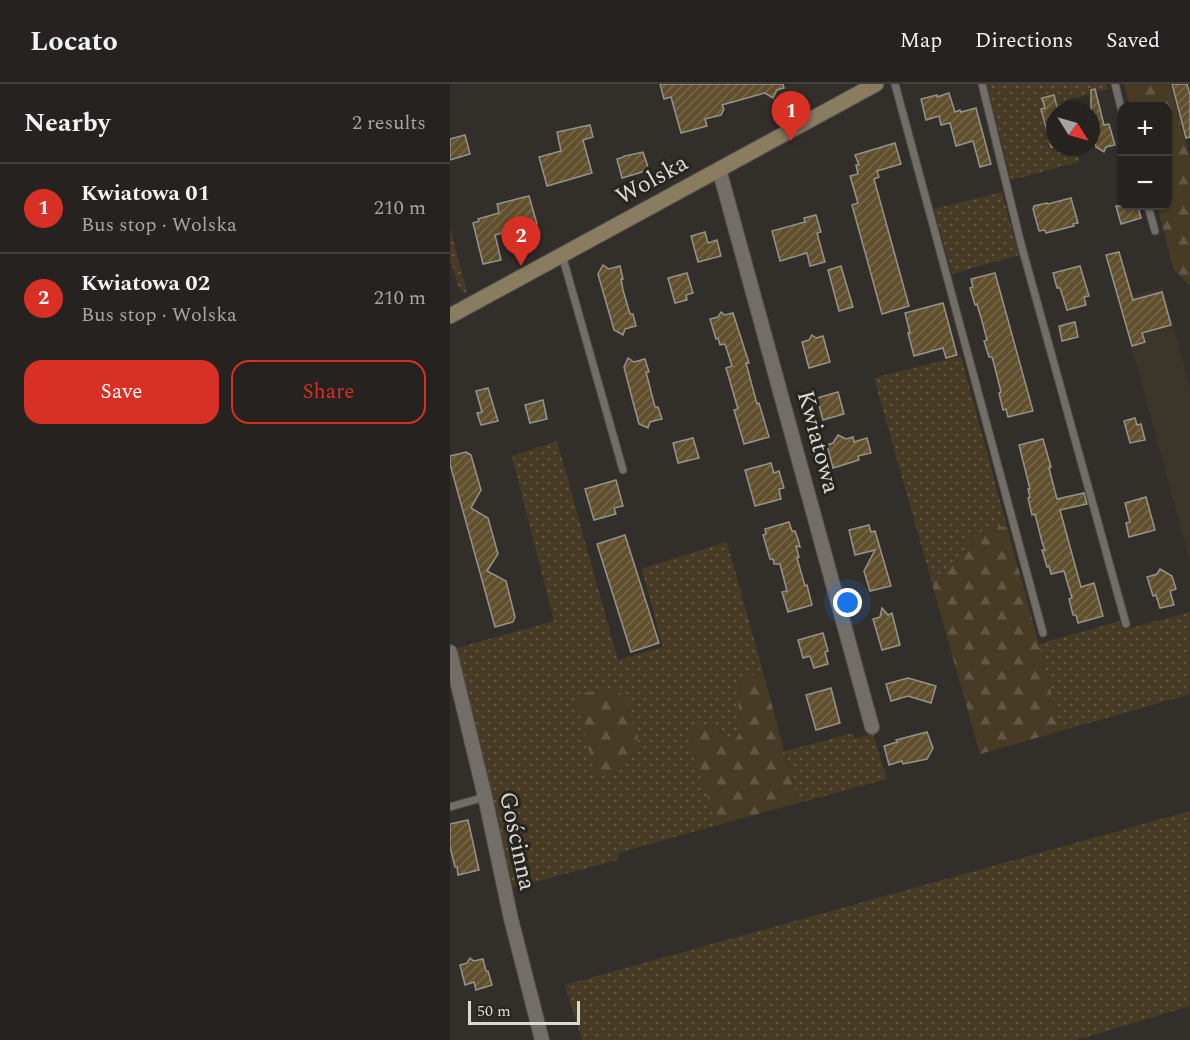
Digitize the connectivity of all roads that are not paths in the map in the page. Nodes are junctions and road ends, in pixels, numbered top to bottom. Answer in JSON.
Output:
{"nodes":[{"id":1,"x":876,"y":84,"type":"edge"},
{"id":2,"x":895,"y":84,"type":"edge"},
{"id":3,"x":982,"y":84,"type":"edge"},
{"id":4,"x":1115,"y":84,"type":"edge"},
{"id":5,"x":1120,"y":102,"type":"edge"},
{"id":6,"x":720,"y":169,"type":"junction"},
{"id":7,"x":1149,"y":210,"type":"edge"},
{"id":8,"x":1155,"y":231,"type":"dead end"},
{"id":9,"x":562,"y":255,"type":"junction"},
{"id":10,"x":450,"y":316,"type":"edge"},
{"id":11,"x":623,"y":470,"type":"dead end"},
{"id":12,"x":1126,"y":624,"type":"dead end"},
{"id":13,"x":1043,"y":633,"type":"dead end"},
{"id":14,"x":450,"y":652,"type":"edge"},
{"id":15,"x":872,"y":727,"type":"dead end"},
{"id":16,"x":485,"y":797,"type":"junction"},
{"id":17,"x":450,"y":807,"type":"edge"},
{"id":18,"x":542,"y":1040,"type":"edge"}],
"edges":[{"from":1,"to":6,"type":"street","name":"Wolska"},
{"from":2,"to":13,"type":"lane"},
{"from":3,"to":12,"type":"lane"},
{"from":4,"to":5,"type":"lane"},
{"from":6,"to":9,"type":"street","name":"Wolska"},
{"from":6,"to":15,"type":"street","name":"Kwiatowa"},
{"from":7,"to":8,"type":"lane"},
{"from":9,"to":10,"type":"street","name":"Wolska"},
{"from":9,"to":11,"type":"lane"},
{"from":14,"to":16,"type":"street","name":"Gościnna"},
{"from":16,"to":17,"type":"lane"},
{"from":16,"to":18,"type":"street","name":"Gościnna"}]}
